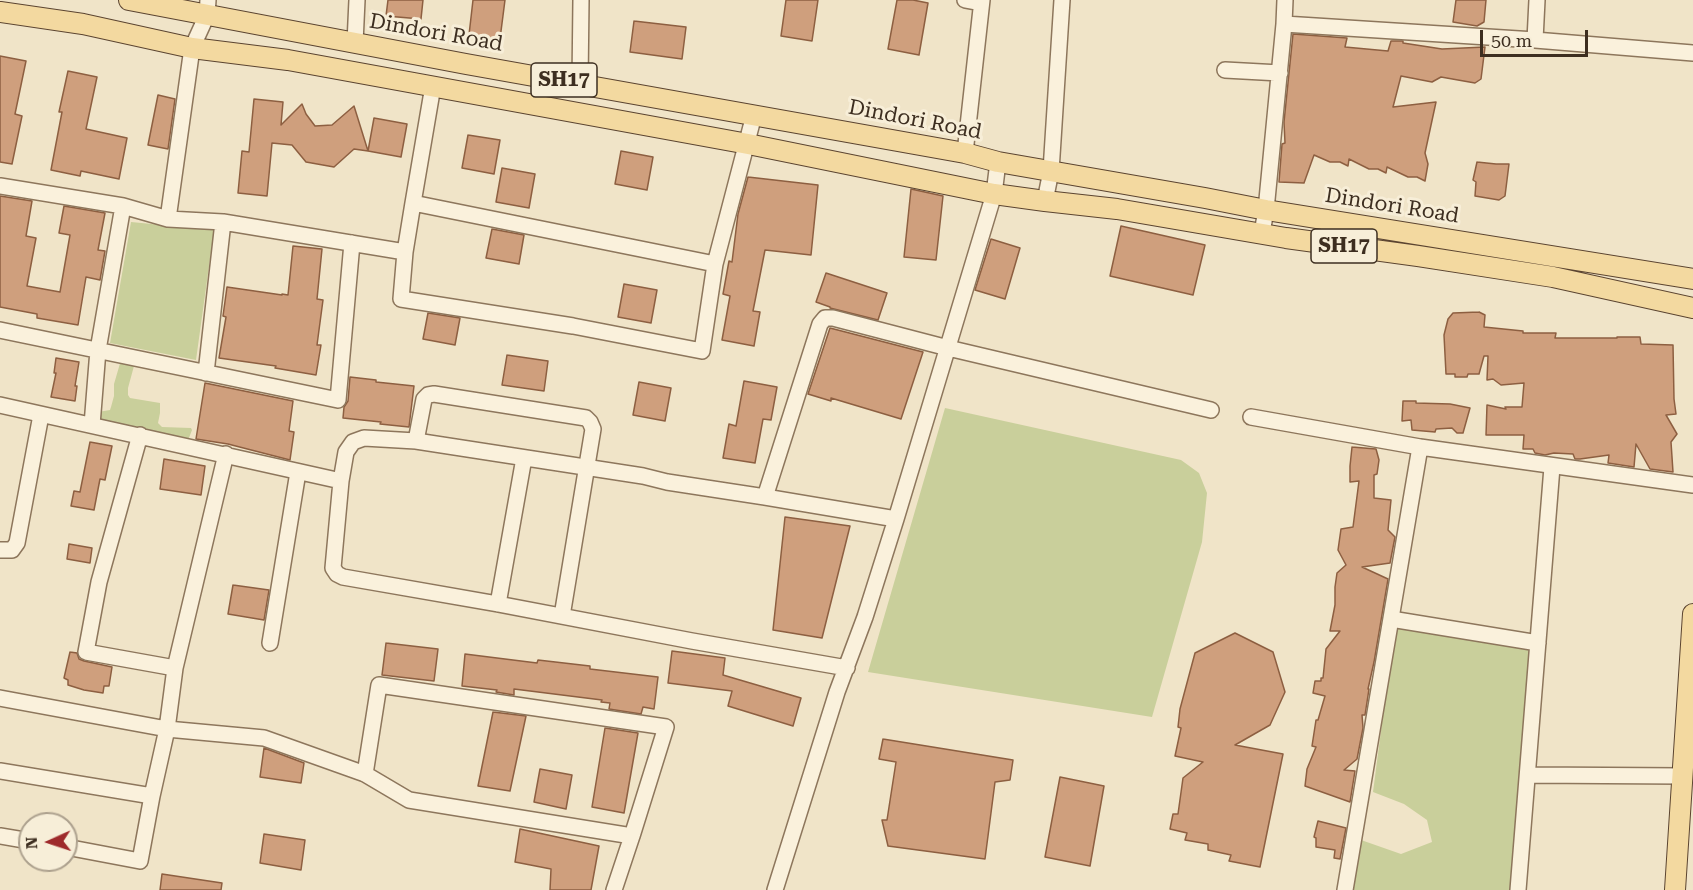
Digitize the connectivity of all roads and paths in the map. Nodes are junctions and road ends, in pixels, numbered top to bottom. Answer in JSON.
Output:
{"nodes":[{"id":1,"x":129,"y":0,"type":"edge"},
{"id":2,"x":357,"y":0,"type":"edge"},
{"id":3,"x":582,"y":0,"type":"edge"},
{"id":4,"x":965,"y":0,"type":"edge"},
{"id":5,"x":1062,"y":0,"type":"edge"},
{"id":6,"x":1285,"y":0,"type":"edge"},
{"id":7,"x":1537,"y":0,"type":"edge"},
{"id":8,"x":982,"y":1,"type":"edge"},
{"id":9,"x":207,"y":8,"type":"edge"},
{"id":10,"x":0,"y":12,"type":"edge"},
{"id":11,"x":1284,"y":24,"type":"junction"},
{"id":12,"x":1535,"y":40,"type":"junction"},
{"id":13,"x":356,"y":43,"type":"junction"},
{"id":14,"x":192,"y":48,"type":"junction"},
{"id":15,"x":1693,"y":53,"type":"edge"},
{"id":16,"x":1225,"y":70,"type":"dead end"},
{"id":17,"x":1280,"y":73,"type":"junction"},
{"id":18,"x":580,"y":83,"type":"junction"},
{"id":19,"x":433,"y":86,"type":"junction"},
{"id":20,"x":754,"y":115,"type":"junction"},
{"id":21,"x":748,"y":144,"type":"junction"},
{"id":22,"x":965,"y":153,"type":"junction"},
{"id":23,"x":998,"y":162,"type":"junction"},
{"id":24,"x":1051,"y":171,"type":"junction"},
{"id":25,"x":0,"y":186,"type":"edge"},
{"id":26,"x":994,"y":194,"type":"junction"},
{"id":27,"x":1045,"y":201,"type":"junction"},
{"id":28,"x":412,"y":203,"type":"junction"},
{"id":29,"x":123,"y":206,"type":"junction"},
{"id":30,"x":1266,"y":210,"type":"junction"},
{"id":31,"x":168,"y":219,"type":"junction"},
{"id":32,"x":224,"y":222,"type":"junction"},
{"id":33,"x":1262,"y":233,"type":"junction"},
{"id":34,"x":352,"y":243,"type":"junction"},
{"id":35,"x":405,"y":252,"type":"junction"},
{"id":36,"x":715,"y":264,"type":"junction"},
{"id":37,"x":1693,"y":279,"type":"edge"},
{"id":38,"x":1693,"y":308,"type":"edge"},
{"id":39,"x":0,"y":330,"type":"edge"},
{"id":40,"x":948,"y":348,"type":"junction"},
{"id":41,"x":98,"y":350,"type":"junction"},
{"id":42,"x":206,"y":373,"type":"junction"},
{"id":43,"x":0,"y":405,"type":"edge"},
{"id":44,"x":1211,"y":410,"type":"dead end"},
{"id":45,"x":42,"y":415,"type":"junction"},
{"id":46,"x":1251,"y":417,"type":"dead end"},
{"id":47,"x":92,"y":425,"type":"junction"},
{"id":48,"x":140,"y":435,"type":"junction"},
{"id":49,"x":416,"y":441,"type":"junction"},
{"id":50,"x":1420,"y":447,"type":"junction"},
{"id":51,"x":226,"y":454,"type":"junction"},
{"id":52,"x":524,"y":458,"type":"junction"},
{"id":53,"x":587,"y":467,"type":"junction"},
{"id":54,"x":1552,"y":467,"type":"junction"},
{"id":55,"x":298,"y":472,"type":"junction"},
{"id":56,"x":341,"y":481,"type":"junction"},
{"id":57,"x":1693,"y":485,"type":"edge"},
{"id":58,"x":765,"y":497,"type":"junction"},
{"id":59,"x":896,"y":519,"type":"junction"},
{"id":60,"x":0,"y":550,"type":"edge"},
{"id":61,"x":498,"y":604,"type":"junction"},
{"id":62,"x":1693,"y":614,"type":"edge"},
{"id":63,"x":562,"y":616,"type":"junction"},
{"id":64,"x":1391,"y":619,"type":"junction"},
{"id":65,"x":270,"y":643,"type":"dead end"},
{"id":66,"x":1538,"y":643,"type":"junction"},
{"id":67,"x":175,"y":668,"type":"junction"},
{"id":68,"x":847,"y":668,"type":"junction"},
{"id":69,"x":0,"y":698,"type":"edge"},
{"id":70,"x":167,"y":729,"type":"junction"},
{"id":71,"x":0,"y":771,"type":"edge"},
{"id":72,"x":365,"y":774,"type":"junction"},
{"id":73,"x":1528,"y":775,"type":"junction"},
{"id":74,"x":1682,"y":776,"type":"junction"},
{"id":75,"x":152,"y":796,"type":"junction"},
{"id":76,"x":0,"y":836,"type":"edge"},
{"id":77,"x":632,"y":836,"type":"junction"},
{"id":78,"x":18,"y":839,"type":"edge"},
{"id":79,"x":78,"y":850,"type":"edge"},
{"id":80,"x":614,"y":890,"type":"edge"},
{"id":81,"x":775,"y":890,"type":"edge"},
{"id":82,"x":1345,"y":890,"type":"edge"},
{"id":83,"x":1518,"y":890,"type":"edge"},
{"id":84,"x":1676,"y":890,"type":"edge"}],
"edges":[{"from":1,"to":9,"type":"main road","name":"Dindori Road","number":"SH17"},
{"from":2,"to":13,"type":"street"},
{"from":3,"to":18,"type":"street"},
{"from":4,"to":8,"type":"street"},
{"from":5,"to":24,"type":"street"},
{"from":6,"to":11,"type":"street"},
{"from":7,"to":12,"type":"street"},
{"from":8,"to":22,"type":"street"},
{"from":9,"to":13,"type":"main road","name":"Dindori Road","number":"SH17"},
{"from":9,"to":14,"type":"street"},
{"from":10,"to":14,"type":"main road"},
{"from":11,"to":12,"type":"street"},
{"from":11,"to":17,"type":"street"},
{"from":12,"to":15,"type":"street"},
{"from":13,"to":18,"type":"main road","name":"Dindori Road","number":"SH17"},
{"from":14,"to":19,"type":"main road"},
{"from":14,"to":31,"type":"street"},
{"from":16,"to":17,"type":"street"},
{"from":17,"to":30,"type":"street"},
{"from":18,"to":20,"type":"main road","name":"Dindori Road","number":"SH17"},
{"from":19,"to":21,"type":"main road"},
{"from":19,"to":28,"type":"street"},
{"from":20,"to":21,"type":"street"},
{"from":20,"to":22,"type":"main road","name":"Dindori Road","number":"SH17"},
{"from":21,"to":26,"type":"main road"},
{"from":21,"to":36,"type":"street"},
{"from":22,"to":23,"type":"main road","name":"Dindori Road","number":"SH17"},
{"from":23,"to":24,"type":"main road","name":"Dindori Road","number":"SH17"},
{"from":23,"to":26,"type":"street"},
{"from":24,"to":27,"type":"street"},
{"from":24,"to":30,"type":"main road","name":"Dindori Road","number":"SH17"},
{"from":25,"to":29,"type":"street"},
{"from":26,"to":27,"type":"main road","number":"SH17"},
{"from":26,"to":40,"type":"street"},
{"from":27,"to":33,"type":"main road","number":"SH17"},
{"from":28,"to":35,"type":"street"},
{"from":28,"to":36,"type":"street"},
{"from":29,"to":31,"type":"street"},
{"from":29,"to":41,"type":"street"},
{"from":30,"to":33,"type":"street"},
{"from":30,"to":37,"type":"main road","name":"Dindori Road","number":"SH17"},
{"from":31,"to":32,"type":"street"},
{"from":32,"to":34,"type":"street"},
{"from":32,"to":42,"type":"street"},
{"from":33,"to":38,"type":"main road","number":"SH17"},
{"from":34,"to":35,"type":"street"},
{"from":34,"to":42,"type":"street"},
{"from":35,"to":36,"type":"street"},
{"from":39,"to":41,"type":"street"},
{"from":40,"to":44,"type":"street"},
{"from":40,"to":58,"type":"street"},
{"from":40,"to":59,"type":"street"},
{"from":41,"to":42,"type":"street"},
{"from":41,"to":47,"type":"street"},
{"from":43,"to":45,"type":"street"},
{"from":45,"to":47,"type":"street"},
{"from":45,"to":60,"type":"street"},
{"from":46,"to":50,"type":"street"},
{"from":47,"to":48,"type":"street"},
{"from":48,"to":51,"type":"street"},
{"from":48,"to":67,"type":"street"},
{"from":49,"to":52,"type":"street"},
{"from":49,"to":53,"type":"street"},
{"from":49,"to":56,"type":"street"},
{"from":50,"to":54,"type":"street"},
{"from":50,"to":64,"type":"street"},
{"from":51,"to":55,"type":"street"},
{"from":51,"to":67,"type":"street"},
{"from":52,"to":53,"type":"street"},
{"from":52,"to":61,"type":"street"},
{"from":53,"to":58,"type":"street"},
{"from":53,"to":63,"type":"street"},
{"from":54,"to":57,"type":"street"},
{"from":54,"to":66,"type":"street"},
{"from":55,"to":56,"type":"street"},
{"from":55,"to":65,"type":"street"},
{"from":56,"to":61,"type":"street"},
{"from":58,"to":59,"type":"street"},
{"from":59,"to":68,"type":"street"},
{"from":61,"to":63,"type":"street"},
{"from":62,"to":74,"type":"main road"},
{"from":63,"to":68,"type":"street"},
{"from":64,"to":66,"type":"street"},
{"from":64,"to":82,"type":"street"},
{"from":66,"to":73,"type":"street"},
{"from":67,"to":70,"type":"street"},
{"from":68,"to":81,"type":"street"},
{"from":69,"to":70,"type":"street"},
{"from":70,"to":72,"type":"street"},
{"from":70,"to":75,"type":"street"},
{"from":71,"to":75,"type":"street"},
{"from":72,"to":77,"type":"street"},
{"from":72,"to":77,"type":"street"},
{"from":73,"to":74,"type":"street"},
{"from":73,"to":83,"type":"street"},
{"from":74,"to":84,"type":"main road"},
{"from":75,"to":79,"type":"street"},
{"from":76,"to":78,"type":"street"},
{"from":77,"to":80,"type":"street"}]}
